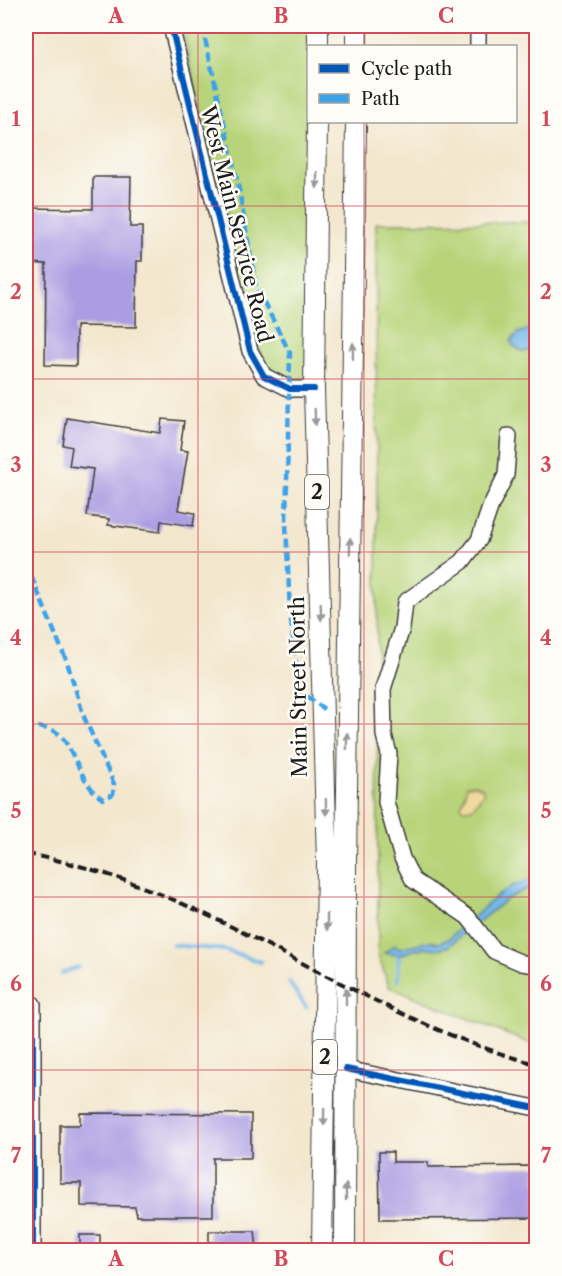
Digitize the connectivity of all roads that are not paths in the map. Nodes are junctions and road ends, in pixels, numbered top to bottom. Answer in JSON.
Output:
{"nodes":[{"id":1,"x":171,"y":26,"type":"edge"},
{"id":2,"x":318,"y":26,"type":"edge"},
{"id":3,"x":357,"y":26,"type":"edge"},
{"id":4,"x":478,"y":26,"type":"edge"},
{"id":5,"x":318,"y":45,"type":"edge"},
{"id":6,"x":357,"y":45,"type":"edge"},
{"id":7,"x":478,"y":45,"type":"edge"},
{"id":8,"x":317,"y":123,"type":"edge"},
{"id":9,"x":356,"y":123,"type":"edge"},
{"id":10,"x":314,"y":389,"type":"junction"},
{"id":11,"x":509,"y":436,"type":"dead end"},
{"id":12,"x":537,"y":965,"type":"edge"},
{"id":13,"x":29,"y":1004,"type":"edge"},
{"id":14,"x":346,"y":1069,"type":"junction"},
{"id":15,"x":537,"y":1107,"type":"edge"},
{"id":16,"x":33,"y":1251,"type":"edge"},
{"id":17,"x":322,"y":1251,"type":"edge"},
{"id":18,"x":345,"y":1251,"type":"edge"}],
"edges":[{"from":1,"to":10,"type":"street","name":"West Main Service Road"},
{"from":2,"to":5,"type":"main road"},
{"from":3,"to":6,"type":"main road"},
{"from":4,"to":7,"type":"street"},
{"from":8,"to":10,"type":"main road","name":"Main Street North","number":"2","one_way":true},
{"from":14,"to":9,"type":"main road","number":"2","one_way":true},
{"from":10,"to":17,"type":"main road","name":"Main Street North","number":"2","one_way":true},
{"from":11,"to":12,"type":"street"},
{"from":13,"to":16,"type":"street"},
{"from":14,"to":15,"type":"street"},
{"from":18,"to":14,"type":"main road","number":"2","one_way":true}]}
